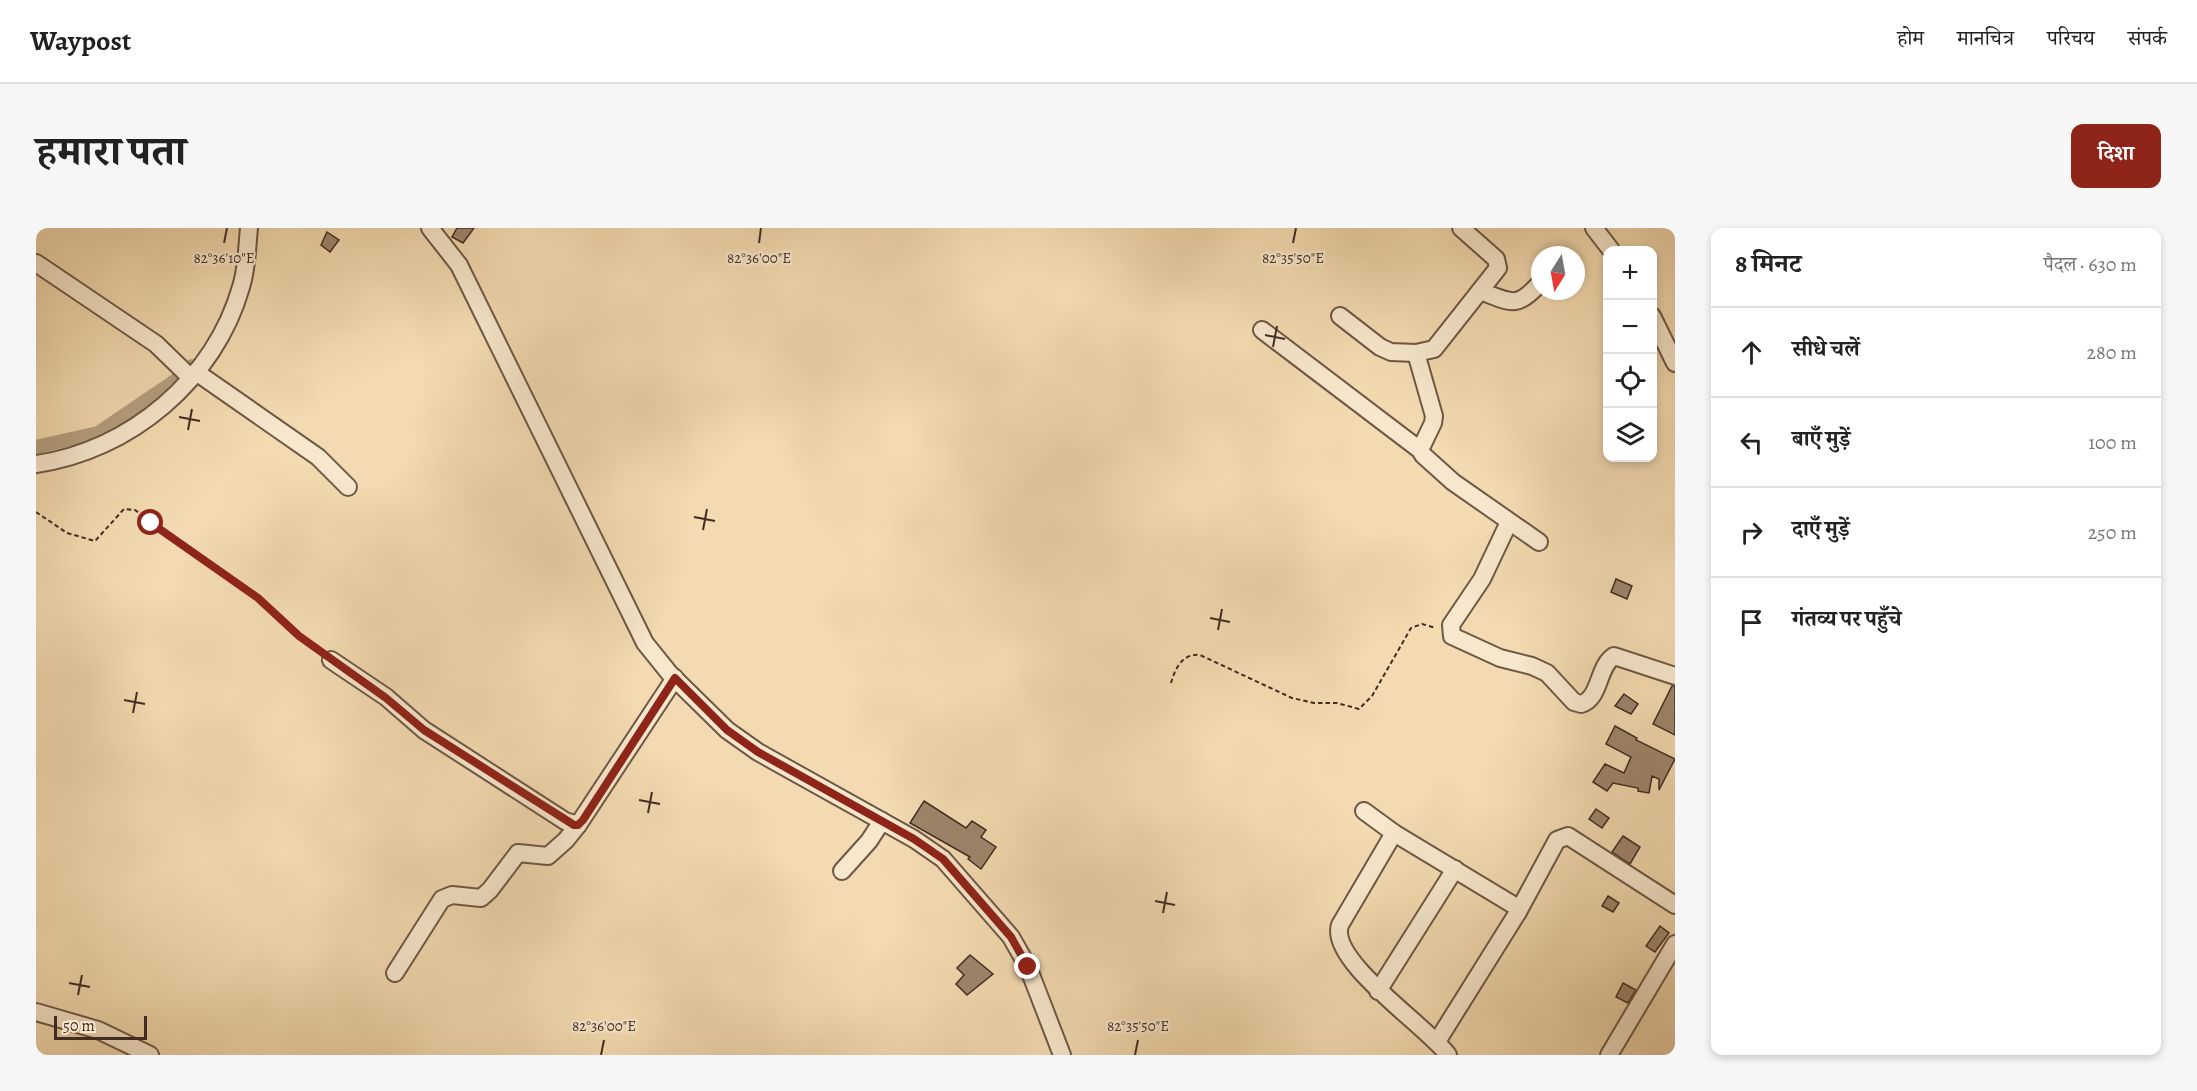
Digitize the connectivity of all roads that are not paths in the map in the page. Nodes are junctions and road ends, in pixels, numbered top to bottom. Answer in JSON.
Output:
{"nodes":[{"id":1,"x":249,"y":228,"type":"edge"},
{"id":2,"x":430,"y":228,"type":"edge"},
{"id":3,"x":1461,"y":228,"type":"edge"},
{"id":4,"x":1594,"y":228,"type":"edge"},
{"id":5,"x":1608,"y":246,"type":"edge"},
{"id":6,"x":36,"y":263,"type":"edge"},
{"id":7,"x":1480,"y":291,"type":"junction"},
{"id":8,"x":1531,"y":293,"type":"edge"},
{"id":9,"x":1340,"y":316,"type":"dead end"},
{"id":10,"x":1657,"y":325,"type":"edge"},
{"id":11,"x":1262,"y":330,"type":"dead end"},
{"id":12,"x":1416,"y":353,"type":"junction"},
{"id":13,"x":1675,"y":363,"type":"edge"},
{"id":14,"x":188,"y":372,"type":"junction"},
{"id":15,"x":1420,"y":450,"type":"junction"},
{"id":16,"x":36,"y":464,"type":"edge"},
{"id":17,"x":348,"y":487,"type":"dead end"},
{"id":18,"x":1509,"y":522,"type":"junction"},
{"id":19,"x":1539,"y":542,"type":"dead end"},
{"id":20,"x":332,"y":660,"type":"road end"},
{"id":21,"x":1675,"y":676,"type":"edge"},
{"id":22,"x":671,"y":683,"type":"junction"},
{"id":23,"x":1364,"y":811,"type":"dead end"},
{"id":24,"x":882,"y":821,"type":"junction"},
{"id":25,"x":578,"y":825,"type":"junction"},
{"id":26,"x":1394,"y":833,"type":"junction"},
{"id":27,"x":1455,"y":869,"type":"junction"},
{"id":28,"x":842,"y":871,"type":"dead end"},
{"id":29,"x":1675,"y":905,"type":"edge"},
{"id":30,"x":1518,"y":912,"type":"junction"},
{"id":31,"x":1675,"y":944,"type":"edge"},
{"id":32,"x":395,"y":973,"type":"dead end"},
{"id":33,"x":1378,"y":991,"type":"junction"},
{"id":34,"x":36,"y":1012,"type":"edge"},
{"id":35,"x":1438,"y":1040,"type":"junction"},
{"id":36,"x":150,"y":1055,"type":"edge"},
{"id":37,"x":1062,"y":1055,"type":"edge"},
{"id":38,"x":1448,"y":1055,"type":"edge"},
{"id":39,"x":1609,"y":1055,"type":"edge"}],
"edges":[{"from":1,"to":14,"type":"street"},
{"from":2,"to":22,"type":"street"},
{"from":3,"to":7,"type":"street"},
{"from":4,"to":5,"type":"street"},
{"from":6,"to":14,"type":"street"},
{"from":7,"to":8,"type":"street"},
{"from":7,"to":12,"type":"street"},
{"from":9,"to":12,"type":"street"},
{"from":10,"to":13,"type":"street"},
{"from":11,"to":15,"type":"street"},
{"from":12,"to":15,"type":"street"},
{"from":14,"to":16,"type":"street"},
{"from":14,"to":17,"type":"street"},
{"from":15,"to":18,"type":"street"},
{"from":18,"to":19,"type":"street"},
{"from":18,"to":21,"type":"street"},
{"from":20,"to":25,"type":"street"},
{"from":22,"to":24,"type":"street"},
{"from":22,"to":25,"type":"street"},
{"from":23,"to":26,"type":"street"},
{"from":24,"to":28,"type":"street"},
{"from":24,"to":37,"type":"street"},
{"from":25,"to":32,"type":"street"},
{"from":26,"to":27,"type":"street"},
{"from":26,"to":33,"type":"street"},
{"from":27,"to":30,"type":"street"},
{"from":27,"to":33,"type":"street"},
{"from":29,"to":30,"type":"street"},
{"from":30,"to":35,"type":"street"},
{"from":31,"to":39,"type":"street"},
{"from":33,"to":35,"type":"street"},
{"from":34,"to":36,"type":"street"},
{"from":35,"to":38,"type":"street"}]}
